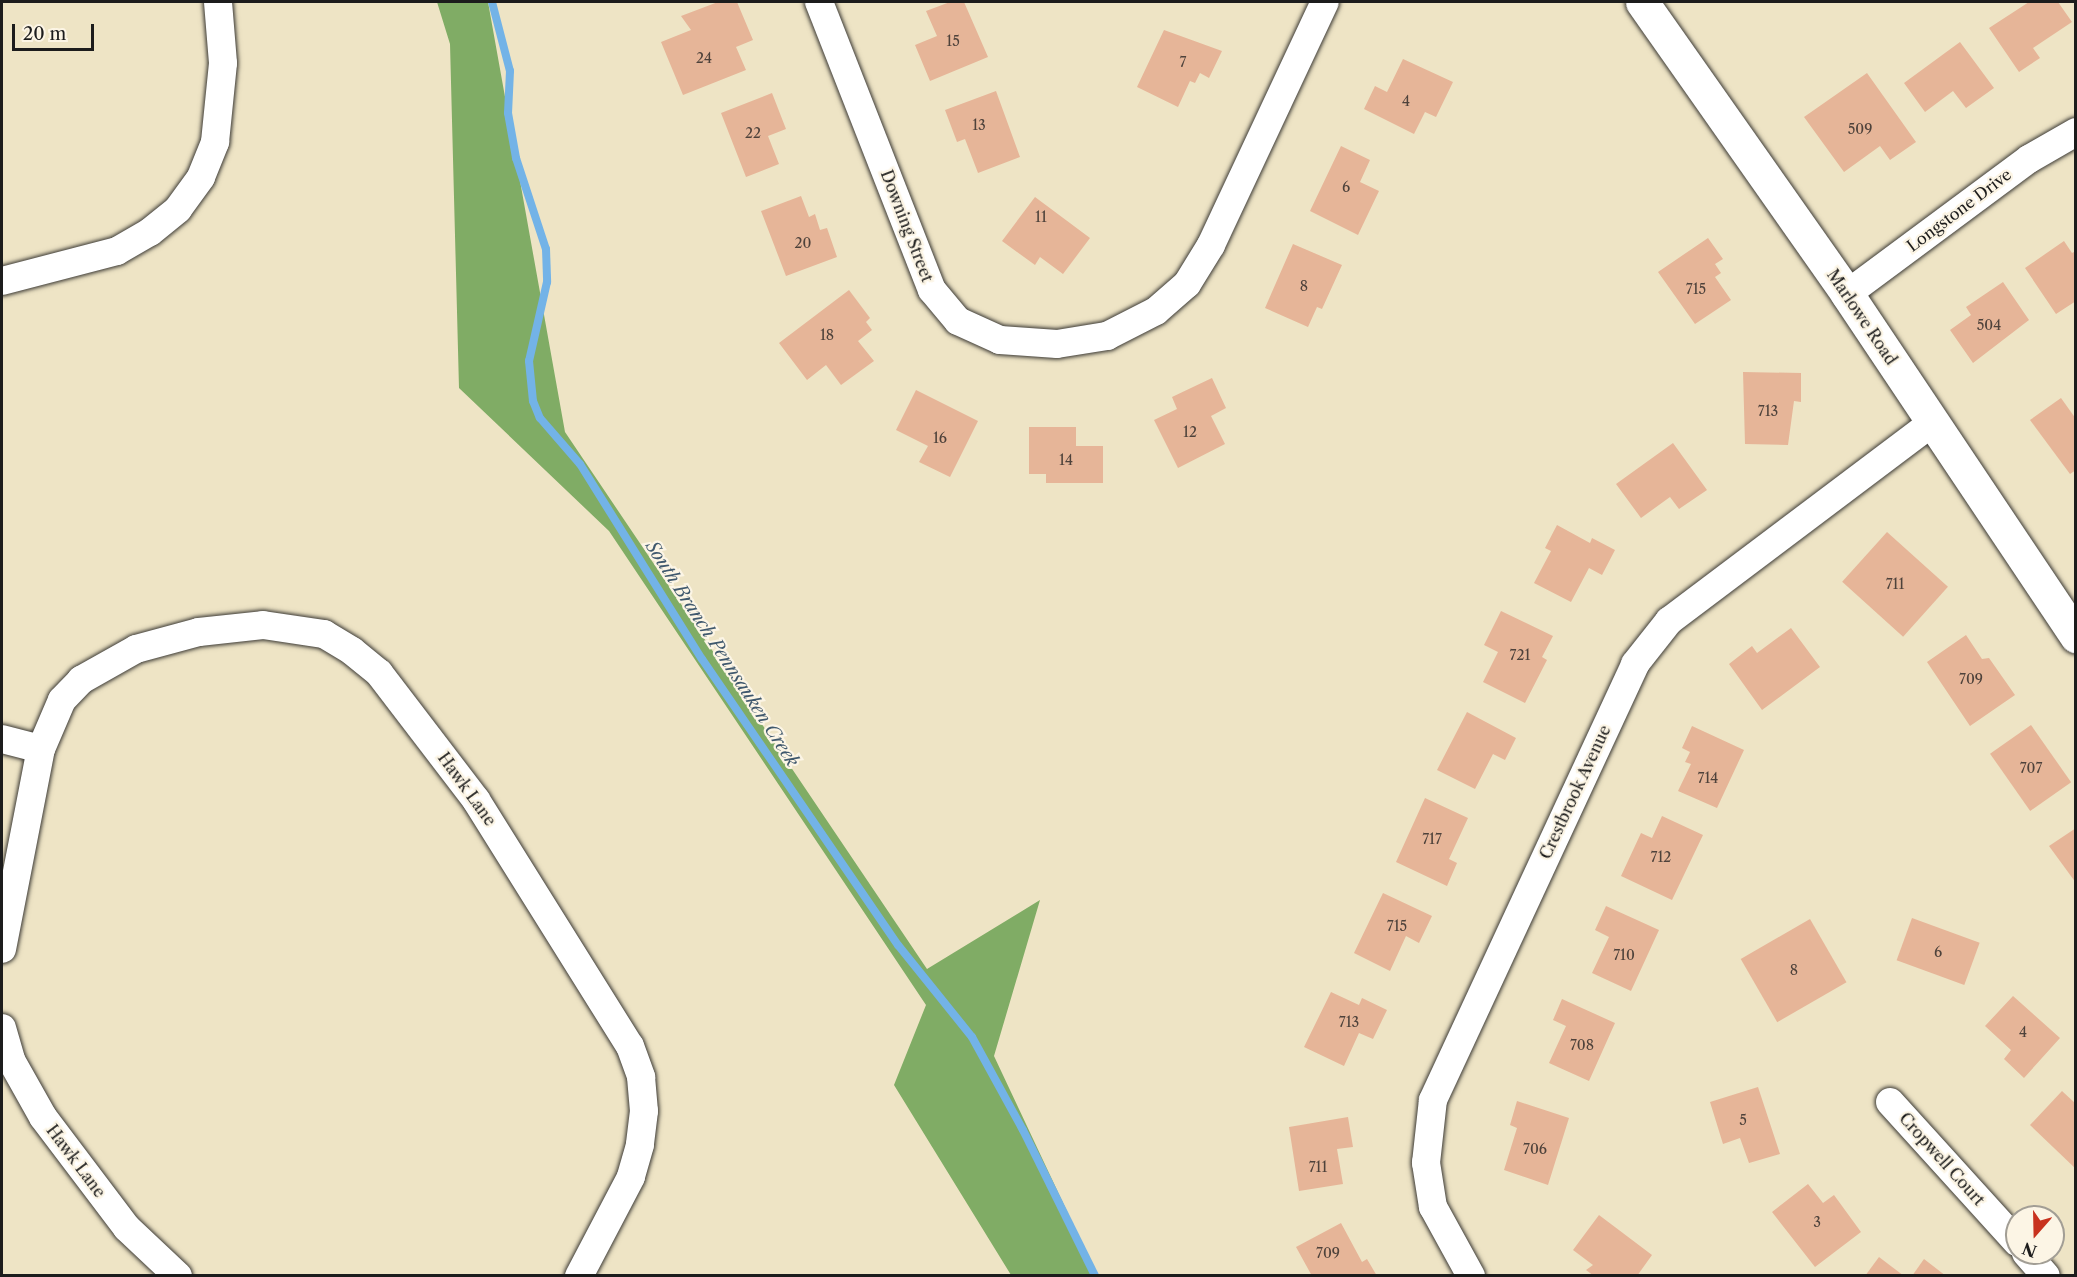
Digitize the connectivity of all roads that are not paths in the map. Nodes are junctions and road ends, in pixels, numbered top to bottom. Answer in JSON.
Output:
{"nodes":[{"id":1,"x":218,"y":2,"type":"edge"},
{"id":2,"x":819,"y":2,"type":"edge"},
{"id":3,"x":1326,"y":2,"type":"edge"},
{"id":4,"x":1642,"y":2,"type":"edge"},
{"id":5,"x":2076,"y":132,"type":"edge"},
{"id":6,"x":2,"y":281,"type":"edge"},
{"id":7,"x":1847,"y":294,"type":"junction"},
{"id":8,"x":1932,"y":423,"type":"junction"},
{"id":9,"x":2076,"y":636,"type":"edge"},
{"id":10,"x":2,"y":739,"type":"edge"},
{"id":11,"x":41,"y":749,"type":"junction"},
{"id":12,"x":2,"y":949,"type":"edge"},
{"id":13,"x":2,"y":1028,"type":"edge"},
{"id":14,"x":1890,"y":1102,"type":"dead end"},
{"id":15,"x":2005,"y":1229,"type":"edge"},
{"id":16,"x":178,"y":1275,"type":"edge"},
{"id":17,"x":579,"y":1275,"type":"edge"},
{"id":18,"x":1471,"y":1275,"type":"edge"}],
"edges":[{"from":1,"to":6,"type":"street"},
{"from":2,"to":3,"type":"street","name":"Downing Street"},
{"from":4,"to":7,"type":"street","name":"Marlowe Road"},
{"from":5,"to":7,"type":"street","name":"Longstone Drive"},
{"from":7,"to":8,"type":"street","name":"Marlowe Road"},
{"from":8,"to":9,"type":"street","name":"Marlowe Road"},
{"from":8,"to":18,"type":"street","name":"Crestbrook Avenue"},
{"from":10,"to":11,"type":"street"},
{"from":11,"to":12,"type":"street","name":"Hawk Lane"},
{"from":11,"to":17,"type":"street","name":"Hawk Lane"},
{"from":13,"to":16,"type":"street","name":"Hawk Lane"},
{"from":14,"to":15,"type":"street","name":"Cropwell Court"}]}
